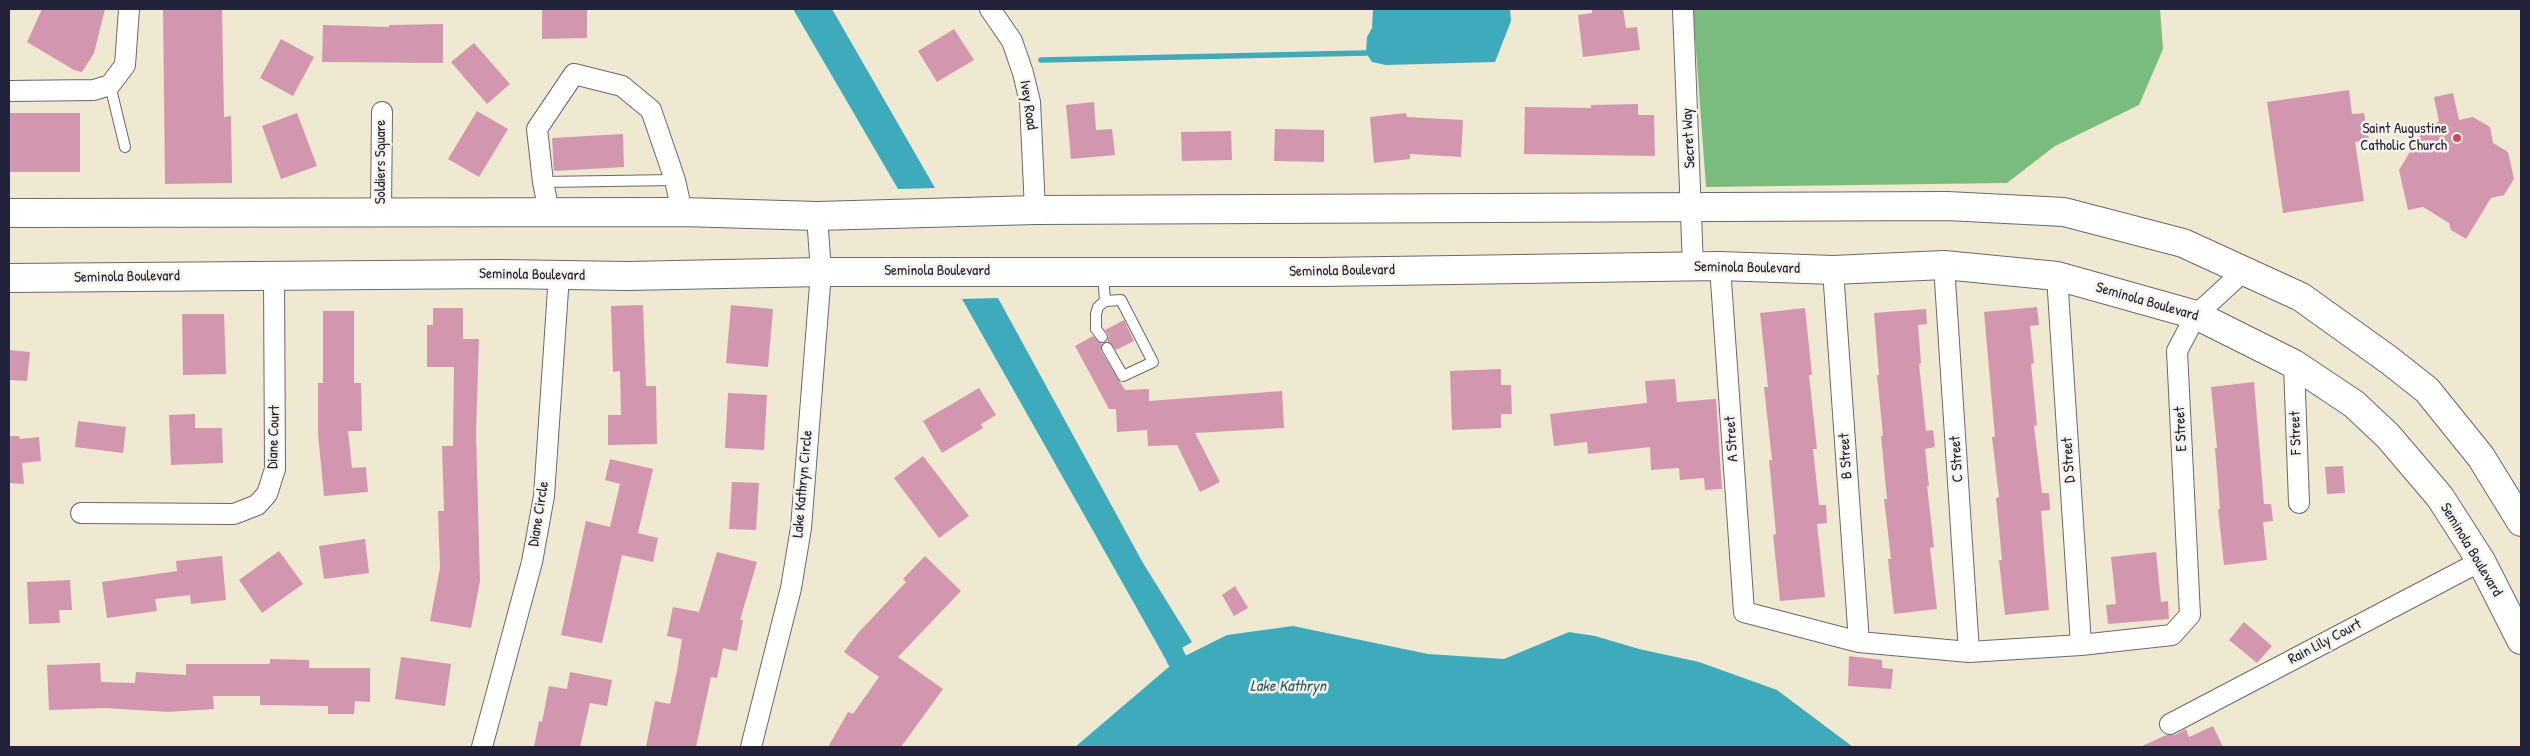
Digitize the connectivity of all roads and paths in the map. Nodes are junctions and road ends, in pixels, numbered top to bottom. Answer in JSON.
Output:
{"nodes":[{"id":1,"x":130,"y":9,"type":"edge"},
{"id":2,"x":990,"y":9,"type":"edge"},
{"id":3,"x":1683,"y":9,"type":"edge"},
{"id":4,"x":110,"y":85,"type":"junction"},
{"id":5,"x":9,"y":91,"type":"edge"},
{"id":6,"x":382,"y":112,"type":"dead end"},
{"id":7,"x":125,"y":147,"type":"dead end"},
{"id":8,"x":675,"y":180,"type":"junction"},
{"id":9,"x":543,"y":182,"type":"junction"},
{"id":10,"x":1692,"y":208,"type":"junction"},
{"id":11,"x":1035,"y":210,"type":"junction"},
{"id":12,"x":381,"y":212,"type":"junction"},
{"id":13,"x":549,"y":212,"type":"junction"},
{"id":14,"x":682,"y":212,"type":"junction"},
{"id":15,"x":9,"y":213,"type":"edge"},
{"id":16,"x":817,"y":216,"type":"junction"},
{"id":17,"x":1944,"y":265,"type":"junction"},
{"id":18,"x":1693,"y":266,"type":"junction"},
{"id":19,"x":1720,"y":266,"type":"junction"},
{"id":20,"x":1833,"y":270,"type":"junction"},
{"id":21,"x":2245,"y":270,"type":"junction"},
{"id":22,"x":821,"y":272,"type":"junction"},
{"id":23,"x":1103,"y":272,"type":"junction"},
{"id":24,"x":559,"y":275,"type":"junction"},
{"id":25,"x":274,"y":276,"type":"junction"},
{"id":26,"x":2057,"y":276,"type":"junction"},
{"id":27,"x":9,"y":278,"type":"edge"},
{"id":28,"x":1104,"y":301,"type":"junction"},
{"id":29,"x":2196,"y":315,"type":"junction"},
{"id":30,"x":1102,"y":337,"type":"dead end"},
{"id":31,"x":1107,"y":348,"type":"dead end"},
{"id":32,"x":2294,"y":364,"type":"junction"},
{"id":33,"x":2299,"y":503,"type":"dead end"},
{"id":34,"x":81,"y":513,"type":"dead end"},
{"id":35,"x":2521,"y":522,"type":"edge"},
{"id":36,"x":2481,"y":561,"type":"junction"},
{"id":37,"x":2521,"y":640,"type":"edge"},
{"id":38,"x":1859,"y":642,"type":"junction"},
{"id":39,"x":2081,"y":645,"type":"junction"},
{"id":40,"x":1969,"y":652,"type":"junction"},
{"id":41,"x":2170,"y":724,"type":"dead end"},
{"id":42,"x":482,"y":747,"type":"edge"},
{"id":43,"x":751,"y":747,"type":"edge"}],
"edges":[{"from":1,"to":4,"type":"street"},
{"from":2,"to":11,"type":"street","name":"Ivey Road"},
{"from":3,"to":10,"type":"street","name":"Secret Way"},
{"from":4,"to":5,"type":"street"},
{"from":4,"to":7,"type":"lane"},
{"from":6,"to":12,"type":"street","name":"Soldiers Square"},
{"from":8,"to":9,"type":"lane"},
{"from":8,"to":9,"type":"street"},
{"from":8,"to":14,"type":"street"},
{"from":9,"to":13,"type":"street"},
{"from":10,"to":11,"type":"main road"},
{"from":10,"to":18,"type":"street","name":"Secret Way"},
{"from":10,"to":21,"type":"main road"},
{"from":11,"to":16,"type":"main road"},
{"from":12,"to":13,"type":"main road"},
{"from":12,"to":15,"type":"main road"},
{"from":13,"to":14,"type":"main road"},
{"from":14,"to":16,"type":"main road"},
{"from":16,"to":22,"type":"street","name":"Lake Kathryn Circle"},
{"from":17,"to":20,"type":"main road","name":"Seminola Boulevard"},
{"from":17,"to":26,"type":"main road","name":"Seminola Boulevard"},
{"from":17,"to":40,"type":"street","name":"C Street"},
{"from":18,"to":19,"type":"main road","name":"Seminola Boulevard"},
{"from":18,"to":23,"type":"main road","name":"Seminola Boulevard"},
{"from":19,"to":20,"type":"main road","name":"Seminola Boulevard"},
{"from":19,"to":38,"type":"street","name":"A Street"},
{"from":20,"to":38,"type":"street","name":"B Street"},
{"from":21,"to":29,"type":"street","name":"E Street"},
{"from":21,"to":35,"type":"main road"},
{"from":22,"to":23,"type":"main road","name":"Seminola Boulevard"},
{"from":22,"to":24,"type":"main road","name":"Seminola Boulevard"},
{"from":22,"to":43,"type":"street","name":"Lake Kathryn Circle"},
{"from":23,"to":28,"type":"lane"},
{"from":24,"to":25,"type":"main road","name":"Seminola Boulevard"},
{"from":24,"to":42,"type":"street","name":"Diane Circle"},
{"from":25,"to":27,"type":"main road","name":"Seminola Boulevard"},
{"from":25,"to":34,"type":"street","name":"Diane Court"},
{"from":26,"to":29,"type":"main road","name":"Seminola Boulevard"},
{"from":26,"to":39,"type":"street","name":"D Street"},
{"from":28,"to":30,"type":"lane"},
{"from":28,"to":31,"type":"lane"},
{"from":29,"to":32,"type":"main road","name":"Seminola Boulevard"},
{"from":29,"to":39,"type":"street","name":"E Street"},
{"from":32,"to":33,"type":"street","name":"F Street"},
{"from":32,"to":36,"type":"main road","name":"Seminola Boulevard"},
{"from":36,"to":37,"type":"main road","name":"Seminola Boulevard"},
{"from":36,"to":41,"type":"street","name":"Rain Lily Court"},
{"from":38,"to":40,"type":"street"},
{"from":39,"to":40,"type":"street"}]}
